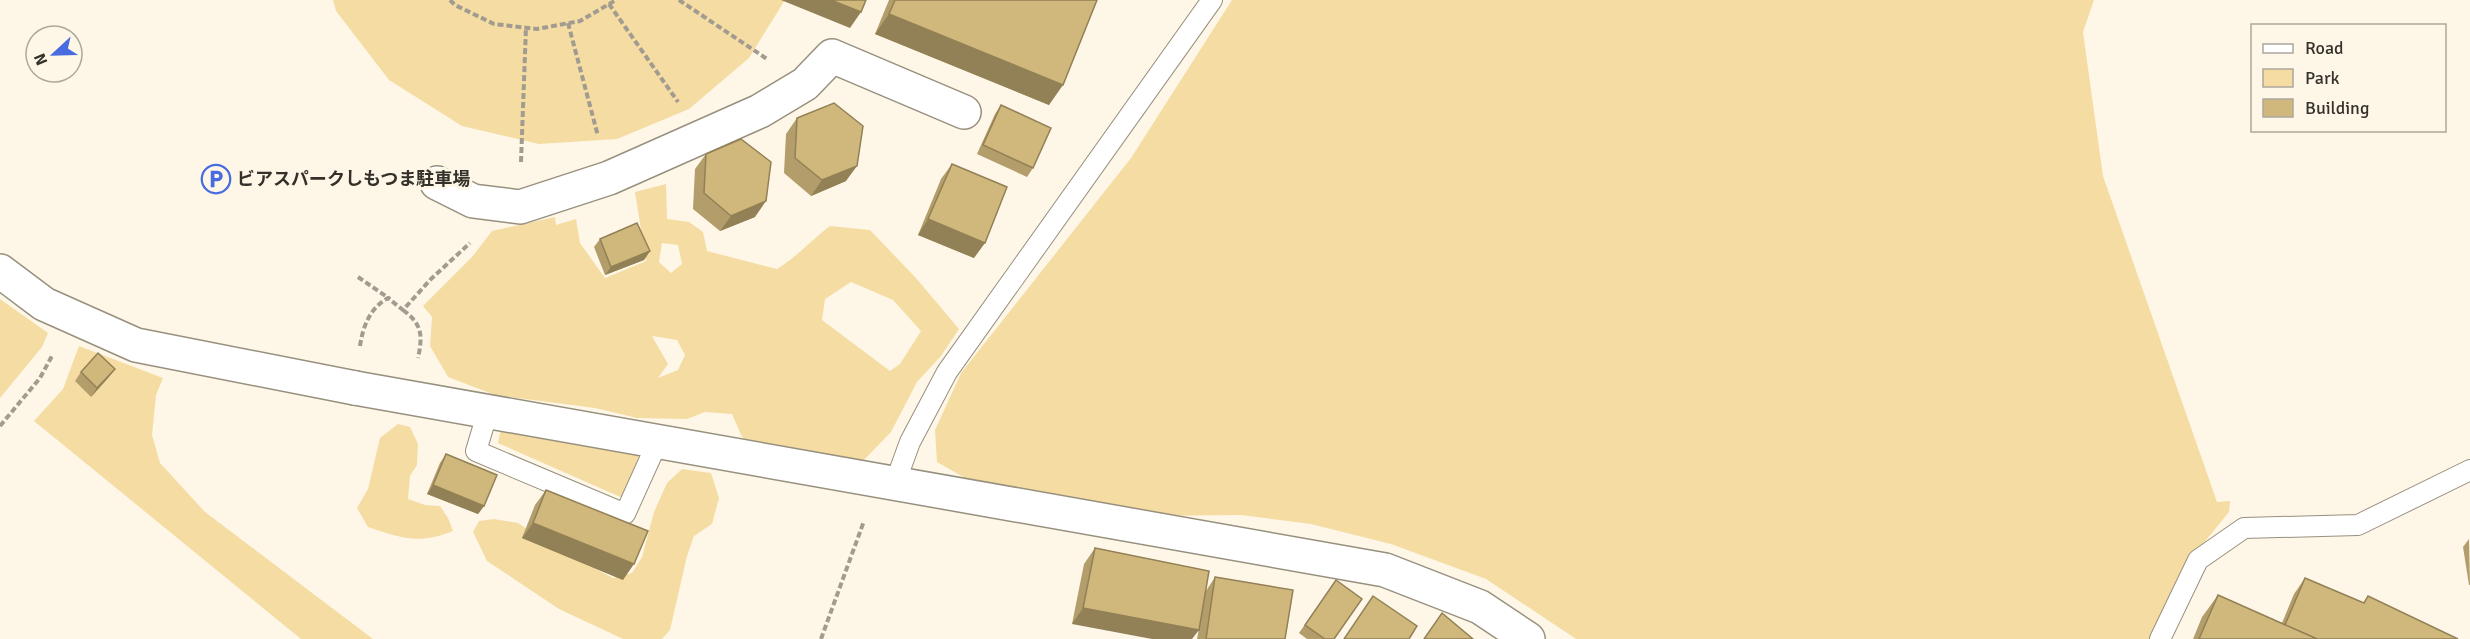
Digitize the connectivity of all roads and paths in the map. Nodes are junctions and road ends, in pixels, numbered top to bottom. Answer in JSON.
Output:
{"nodes":[{"id":1,"x":450,"y":0,"type":"edge"},
{"id":2,"x":616,"y":0,"type":"edge"},
{"id":3,"x":679,"y":0,"type":"edge"},
{"id":4,"x":1212,"y":0,"type":"edge"},
{"id":5,"x":609,"y":4,"type":"junction"},
{"id":6,"x":568,"y":23,"type":"junction"},
{"id":7,"x":526,"y":27,"type":"junction"},
{"id":8,"x":805,"y":84,"type":"junction"},
{"id":9,"x":964,"y":112,"type":"dead end"},
{"id":10,"x":702,"y":137,"type":"junction"},
{"id":11,"x":609,"y":178,"type":"junction"},
{"id":12,"x":437,"y":183,"type":"dead end"},
{"id":13,"x":506,"y":206,"type":"junction"},
{"id":14,"x":0,"y":271,"type":"edge"},
{"id":15,"x":358,"y":277,"type":"dead end"},
{"id":16,"x":388,"y":298,"type":"junction"},
{"id":17,"x":404,"y":310,"type":"junction"},
{"id":18,"x":73,"y":317,"type":"junction"},
{"id":19,"x":355,"y":388,"type":"junction"},
{"id":20,"x":412,"y":397,"type":"junction"},
{"id":21,"x":488,"y":411,"type":"junction"},
{"id":22,"x":0,"y":426,"type":"edge"},
{"id":23,"x":658,"y":441,"type":"junction"},
{"id":24,"x":2470,"y":470,"type":"edge"},
{"id":25,"x":887,"y":482,"type":"junction"},
{"id":26,"x":821,"y":639,"type":"edge"},
{"id":27,"x":1527,"y":639,"type":"edge"},
{"id":28,"x":2160,"y":639,"type":"edge"}],
"edges":[{"from":1,"to":7,"type":"path"},
{"from":2,"to":5,"type":"path"},
{"from":3,"to":8,"type":"path"},
{"from":4,"to":25,"type":"lane"},
{"from":5,"to":6,"type":"path"},
{"from":5,"to":10,"type":"path"},
{"from":6,"to":7,"type":"path"},
{"from":6,"to":11,"type":"path"},
{"from":7,"to":13,"type":"path"},
{"from":8,"to":9,"type":"street"},
{"from":8,"to":10,"type":"street"},
{"from":10,"to":11,"type":"street"},
{"from":11,"to":13,"type":"street"},
{"from":12,"to":13,"type":"street"},
{"from":13,"to":17,"type":"path"},
{"from":14,"to":18,"type":"street"},
{"from":15,"to":16,"type":"path"},
{"from":16,"to":17,"type":"path"},
{"from":16,"to":19,"type":"path"},
{"from":17,"to":20,"type":"path"},
{"from":18,"to":19,"type":"street"},
{"from":18,"to":22,"type":"path"},
{"from":19,"to":20,"type":"street"},
{"from":20,"to":21,"type":"street"},
{"from":21,"to":23,"type":"street"},
{"from":21,"to":23,"type":"lane"},
{"from":23,"to":25,"type":"street"},
{"from":24,"to":28,"type":"lane"},
{"from":25,"to":26,"type":"path"},
{"from":25,"to":27,"type":"street"}]}
